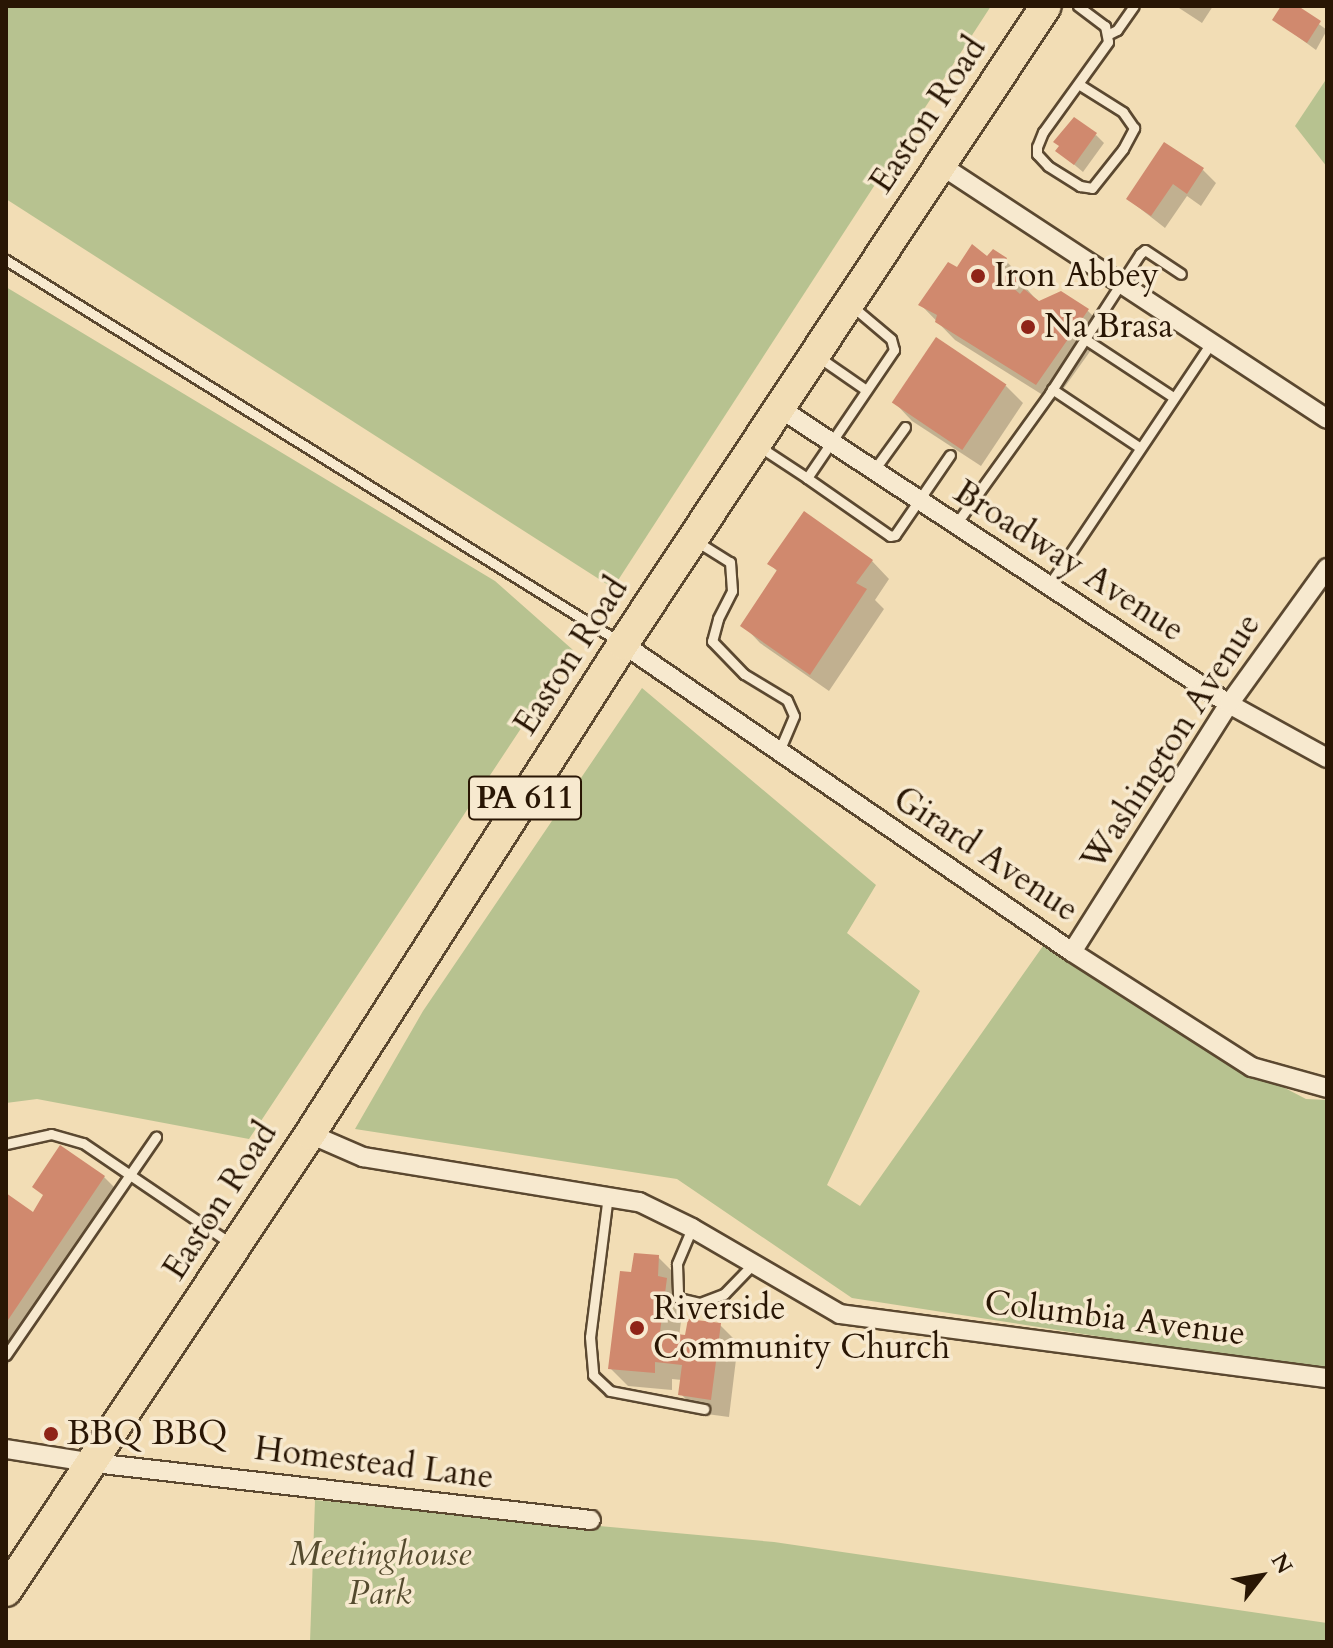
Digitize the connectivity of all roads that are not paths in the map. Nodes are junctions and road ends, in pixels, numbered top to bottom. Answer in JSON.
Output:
{"nodes":[{"id":1,"x":1046,"y":6,"type":"edge"},
{"id":2,"x":1078,"y":6,"type":"edge"},
{"id":3,"x":1134,"y":6,"type":"edge"},
{"id":4,"x":1109,"y":34,"type":"junction"},
{"id":5,"x":1080,"y":85,"type":"junction"},
{"id":6,"x":939,"y":164,"type":"junction"},
{"id":7,"x":6,"y":260,"type":"edge"},
{"id":8,"x":1181,"y":274,"type":"dead end"},
{"id":9,"x":1121,"y":283,"type":"junction"},
{"id":10,"x":849,"y":304,"type":"junction"},
{"id":11,"x":1085,"y":339,"type":"junction"},
{"id":12,"x":1211,"y":343,"type":"junction"},
{"id":13,"x":816,"y":355,"type":"junction"},
{"id":14,"x":1052,"y":389,"type":"junction"},
{"id":15,"x":866,"y":390,"type":"junction"},
{"id":16,"x":1173,"y":397,"type":"junction"},
{"id":17,"x":781,"y":409,"type":"junction"},
{"id":18,"x":1327,"y":419,"type":"edge"},
{"id":19,"x":905,"y":427,"type":"dead end"},
{"id":20,"x":831,"y":442,"type":"junction"},
{"id":21,"x":757,"y":445,"type":"junction"},
{"id":22,"x":1139,"y":447,"type":"junction"},
{"id":23,"x":950,"y":455,"type":"dead end"},
{"id":24,"x":874,"y":470,"type":"junction"},
{"id":25,"x":807,"y":478,"type":"junction"},
{"id":26,"x":920,"y":500,"type":"junction"},
{"id":27,"x":956,"y":524,"type":"junction"},
{"id":28,"x":693,"y":539,"type":"junction"},
{"id":29,"x":1327,"y":568,"type":"edge"},
{"id":30,"x":1049,"y":585,"type":"junction"},
{"id":31,"x":623,"y":644,"type":"junction"},
{"id":32,"x":1229,"y":704,"type":"junction"},
{"id":33,"x":779,"y":751,"type":"junction"},
{"id":34,"x":1327,"y":758,"type":"edge"},
{"id":35,"x":1072,"y":952,"type":"junction"},
{"id":36,"x":1327,"y":1088,"type":"edge"},
{"id":37,"x":310,"y":1134,"type":"junction"},
{"id":38,"x":156,"y":1137,"type":"dead end"},
{"id":39,"x":6,"y":1144,"type":"edge"},
{"id":40,"x":130,"y":1175,"type":"junction"},
{"id":41,"x":608,"y":1195,"type":"junction"},
{"id":42,"x":692,"y":1228,"type":"junction"},
{"id":43,"x":235,"y":1247,"type":"junction"},
{"id":44,"x":753,"y":1264,"type":"junction"},
{"id":45,"x":6,"y":1355,"type":"edge"},
{"id":46,"x":1327,"y":1378,"type":"edge"},
{"id":47,"x":704,"y":1409,"type":"dead end"},
{"id":48,"x":6,"y":1449,"type":"edge"},
{"id":49,"x":94,"y":1463,"type":"junction"},
{"id":50,"x":591,"y":1520,"type":"dead end"},
{"id":51,"x":6,"y":1591,"type":"edge"}],
"edges":[{"from":1,"to":6,"type":"highway","name":"Easton Road","number":"PA 611"},
{"from":2,"to":4,"type":"lane"},
{"from":3,"to":4,"type":"lane"},
{"from":4,"to":5,"type":"lane"},
{"from":5,"to":5,"type":"lane"},
{"from":6,"to":9,"type":"street"},
{"from":6,"to":10,"type":"highway","name":"Easton Road","number":"PA 611"},
{"from":7,"to":31,"type":"lane"},
{"from":8,"to":9,"type":"lane"},
{"from":9,"to":11,"type":"lane"},
{"from":9,"to":12,"type":"street"},
{"from":10,"to":13,"type":"highway","name":"Easton Road","number":"PA 611"},
{"from":10,"to":15,"type":"lane"},
{"from":11,"to":14,"type":"lane"},
{"from":11,"to":16,"type":"lane"},
{"from":12,"to":16,"type":"lane"},
{"from":12,"to":18,"type":"street"},
{"from":13,"to":15,"type":"lane"},
{"from":13,"to":17,"type":"highway","name":"Easton Road","number":"PA 611"},
{"from":14,"to":22,"type":"lane"},
{"from":14,"to":27,"type":"lane"},
{"from":15,"to":20,"type":"lane"},
{"from":16,"to":22,"type":"lane"},
{"from":17,"to":20,"type":"street","name":"Broadway Avenue"},
{"from":17,"to":21,"type":"highway","name":"Easton Road","number":"PA 611"},
{"from":19,"to":24,"type":"lane"},
{"from":20,"to":24,"type":"street","name":"Broadway Avenue"},
{"from":20,"to":25,"type":"lane"},
{"from":21,"to":25,"type":"lane"},
{"from":21,"to":28,"type":"highway","name":"Easton Road","number":"PA 611"},
{"from":22,"to":30,"type":"lane"},
{"from":23,"to":26,"type":"lane"},
{"from":24,"to":26,"type":"street","name":"Broadway Avenue"},
{"from":25,"to":26,"type":"lane"},
{"from":26,"to":27,"type":"street","name":"Broadway Avenue"},
{"from":27,"to":30,"type":"street","name":"Broadway Avenue"},
{"from":28,"to":31,"type":"highway","name":"Easton Road","number":"PA 611"},
{"from":28,"to":33,"type":"lane"},
{"from":29,"to":32,"type":"street","name":"Washington Avenue"},
{"from":30,"to":32,"type":"street","name":"Broadway Avenue"},
{"from":31,"to":33,"type":"street","name":"Girard Avenue"},
{"from":31,"to":37,"type":"highway","name":"Easton Road","number":"PA 611"},
{"from":32,"to":34,"type":"street","name":"Broadway Avenue"},
{"from":32,"to":35,"type":"street","name":"Washington Avenue"},
{"from":33,"to":35,"type":"street","name":"Girard Avenue"},
{"from":35,"to":36,"type":"street","name":"Girard Avenue"},
{"from":37,"to":41,"type":"street","name":"Columbia Avenue"},
{"from":37,"to":43,"type":"highway","name":"Easton Road","number":"PA 611"},
{"from":38,"to":40,"type":"lane"},
{"from":39,"to":40,"type":"lane"},
{"from":40,"to":43,"type":"lane"},
{"from":40,"to":45,"type":"lane"},
{"from":41,"to":42,"type":"street","name":"Columbia Avenue"},
{"from":41,"to":47,"type":"lane"},
{"from":42,"to":44,"type":"street","name":"Columbia Avenue"},
{"from":42,"to":44,"type":"lane"},
{"from":43,"to":49,"type":"highway","name":"Easton Road","number":"PA 611"},
{"from":44,"to":46,"type":"street","name":"Columbia Avenue"},
{"from":48,"to":49,"type":"street","name":"Homestead Lane"},
{"from":49,"to":50,"type":"street","name":"Homestead Lane"},
{"from":49,"to":51,"type":"highway","name":"Easton Road","number":"PA 611"}]}
